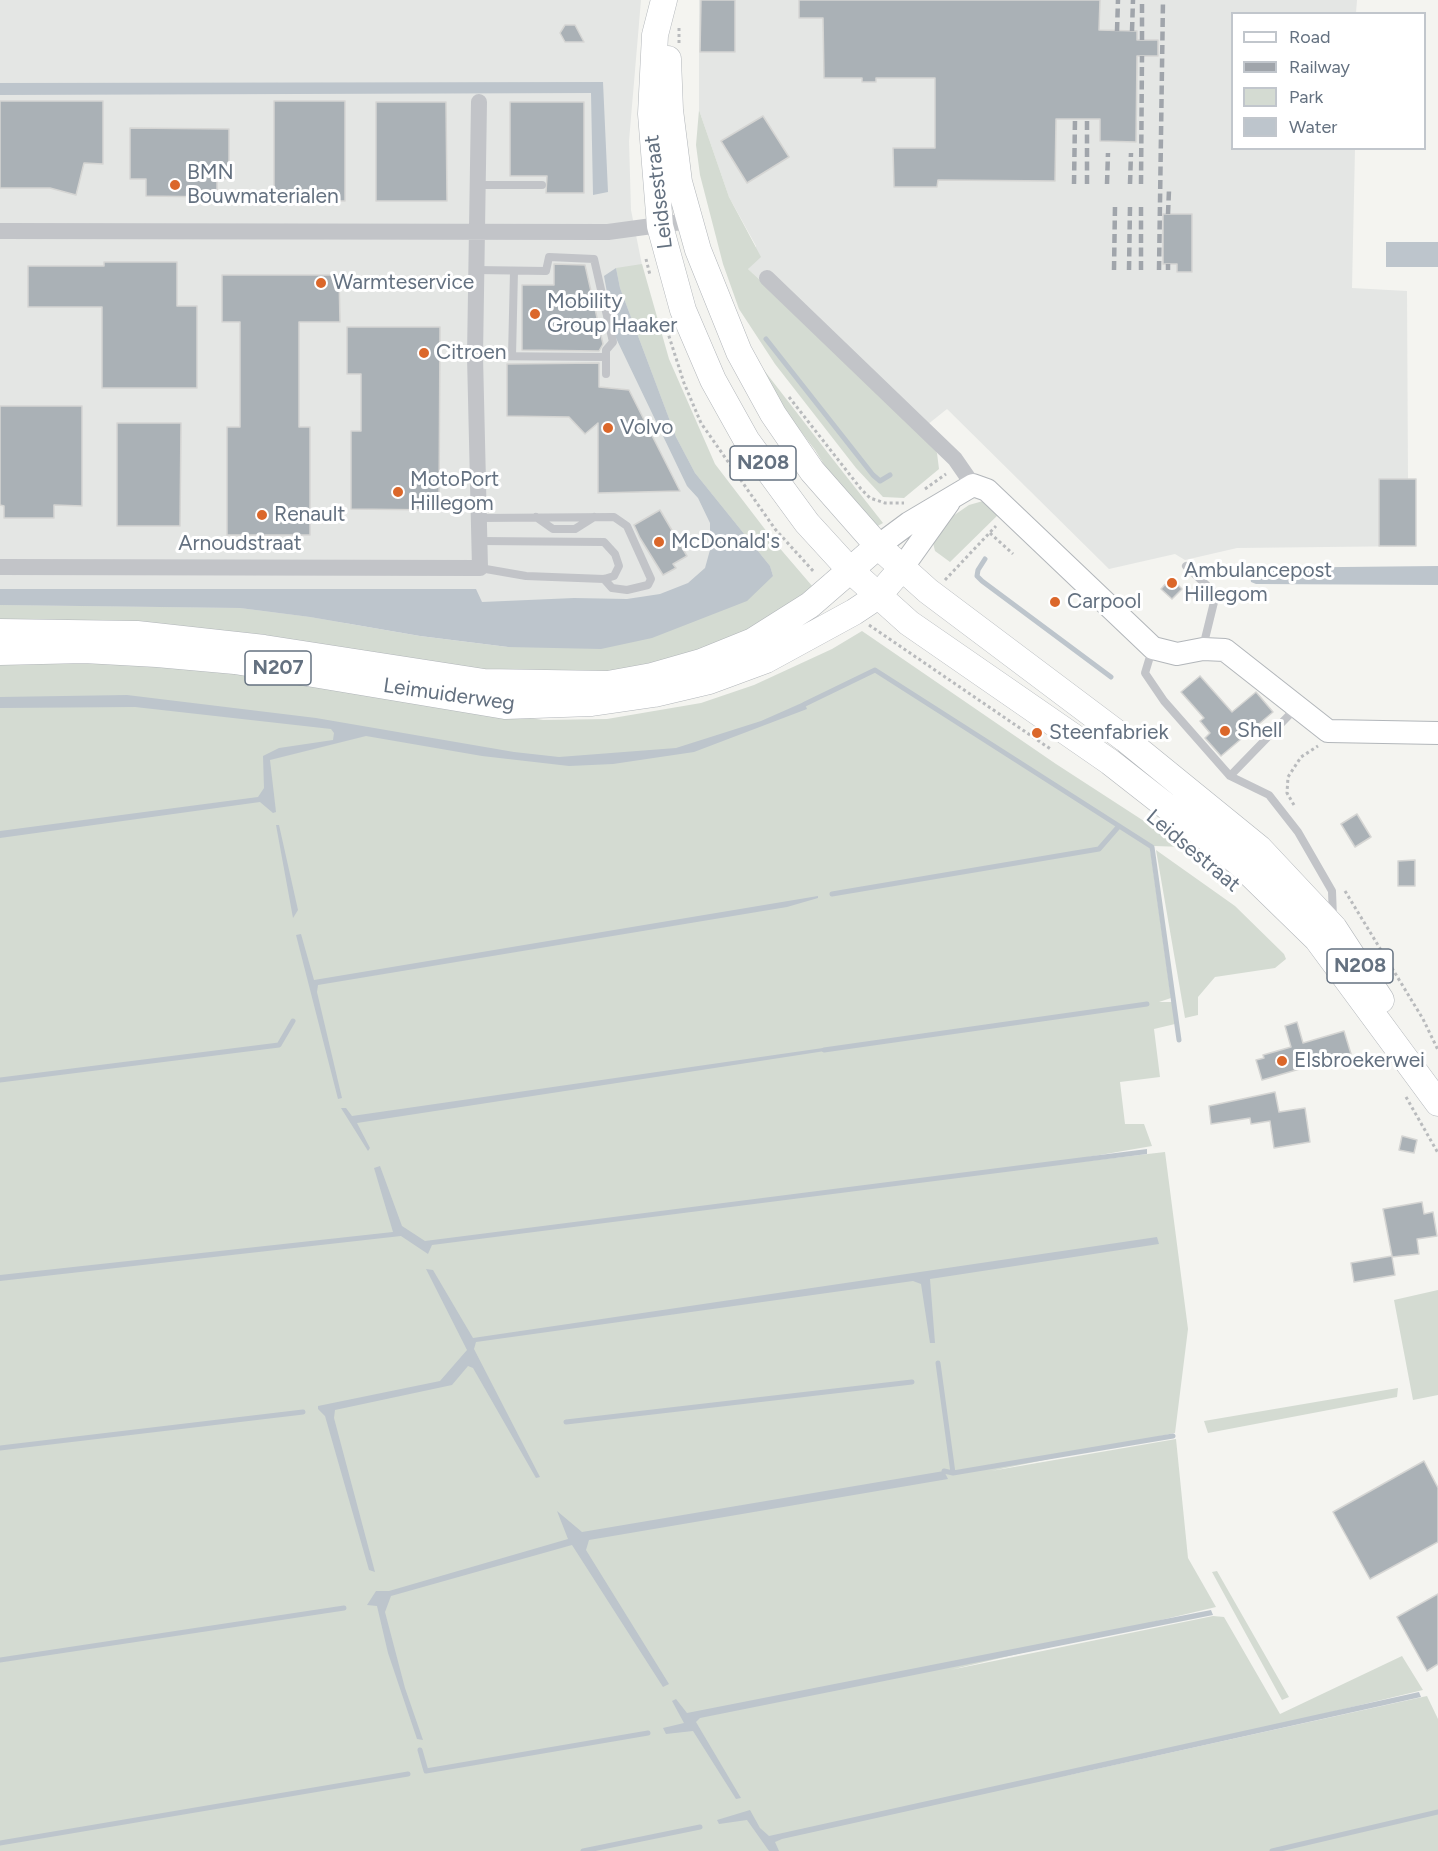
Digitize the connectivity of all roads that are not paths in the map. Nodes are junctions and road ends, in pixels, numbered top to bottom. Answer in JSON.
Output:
{"nodes":[{"id":1,"x":664,"y":4,"type":"edge"},
{"id":2,"x":479,"y":102,"type":"dead end"},
{"id":3,"x":542,"y":184,"type":"dead end"},
{"id":4,"x":477,"y":185,"type":"junction"},
{"id":5,"x":689,"y":221,"type":"junction"},
{"id":6,"x":660,"y":226,"type":"junction"},
{"id":7,"x":0,"y":231,"type":"edge"},
{"id":8,"x":476,"y":232,"type":"junction"},
{"id":9,"x":476,"y":270,"type":"junction"},
{"id":10,"x":514,"y":271,"type":"junction"},
{"id":11,"x":768,"y":278,"type":"dead end"},
{"id":12,"x":475,"y":356,"type":"junction"},
{"id":13,"x":512,"y":356,"type":"junction"},
{"id":14,"x":606,"y":357,"type":"junction"},
{"id":15,"x":606,"y":374,"type":"dead end"},
{"id":16,"x":964,"y":489,"type":"junction"},
{"id":17,"x":480,"y":518,"type":"junction"},
{"id":18,"x":480,"y":541,"type":"junction"},
{"id":19,"x":878,"y":546,"type":"junction"},
{"id":20,"x":1186,"y":566,"type":"dead end"},
{"id":21,"x":0,"y":567,"type":"edge"},
{"id":22,"x":480,"y":568,"type":"junction"},
{"id":23,"x":902,"y":568,"type":"junction"},
{"id":24,"x":850,"y":570,"type":"junction"},
{"id":25,"x":604,"y":579,"type":"junction"},
{"id":26,"x":878,"y":596,"type":"junction"},
{"id":27,"x":0,"y":632,"type":"edge"},
{"id":28,"x":1153,"y":648,"type":"junction"},
{"id":29,"x":1203,"y":649,"type":"junction"},
{"id":30,"x":0,"y":652,"type":"edge"},
{"id":31,"x":1298,"y":707,"type":"junction"},
{"id":32,"x":1438,"y":733,"type":"edge"},
{"id":33,"x":1230,"y":776,"type":"junction"},
{"id":34,"x":1334,"y":928,"type":"junction"},
{"id":35,"x":1438,"y":1102,"type":"edge"}],
"edges":[{"from":1,"to":5,"type":"main road","name":"Leidsestraat","number":"N208"},
{"from":1,"to":6,"type":"main road","name":"Leidsestraat","number":"N208"},
{"from":2,"to":4,"type":"street"},
{"from":3,"to":4,"type":"lane"},
{"from":4,"to":8,"type":"street"},
{"from":5,"to":6,"type":"street"},
{"from":5,"to":19,"type":"main road","name":"Leidsestraat","number":"N208"},
{"from":6,"to":8,"type":"street"},
{"from":6,"to":24,"type":"main road","name":"Leidsestraat","number":"N208"},
{"from":7,"to":8,"type":"street"},
{"from":8,"to":9,"type":"street"},
{"from":9,"to":10,"type":"lane"},
{"from":9,"to":12,"type":"street"},
{"from":10,"to":13,"type":"lane"},
{"from":10,"to":14,"type":"lane"},
{"from":11,"to":16,"type":"street"},
{"from":12,"to":13,"type":"lane"},
{"from":12,"to":17,"type":"street"},
{"from":13,"to":14,"type":"lane"},
{"from":14,"to":15,"type":"lane"},
{"from":16,"to":19,"type":"street"},
{"from":16,"to":23,"type":"street"},
{"from":16,"to":28,"type":"street"},
{"from":17,"to":18,"type":"street"},
{"from":17,"to":25,"type":"lane","name":"Arnoudstraat"},
{"from":18,"to":22,"type":"street"},
{"from":18,"to":25,"type":"lane"},
{"from":19,"to":23,"type":"main road","name":"Leidsestraat","number":"N208"},
{"from":19,"to":24,"type":"main road","number":"N207"},
{"from":20,"to":29,"type":"lane"},
{"from":21,"to":22,"type":"street","name":"Arnoudstraat"},
{"from":22,"to":25,"type":"lane","name":"Arnoudstraat"},
{"from":23,"to":26,"type":"main road","number":"N207"},
{"from":23,"to":34,"type":"main road","name":"Leidsestraat","number":"N208"},
{"from":24,"to":26,"type":"main road","name":"Leidsestraat","number":"N208"},
{"from":24,"to":27,"type":"main road","name":"Leimuiderweg","number":"N207"},
{"from":26,"to":30,"type":"main road","name":"Leimuiderweg","number":"N207"},
{"from":26,"to":35,"type":"main road","name":"Leidsestraat","number":"N208"},
{"from":28,"to":29,"type":"street"},
{"from":28,"to":33,"type":"lane"},
{"from":29,"to":31,"type":"street"},
{"from":31,"to":32,"type":"street"},
{"from":31,"to":33,"type":"lane"},
{"from":33,"to":34,"type":"lane"},
{"from":34,"to":35,"type":"main road","name":"Leidsestraat","number":"N208"}]}
